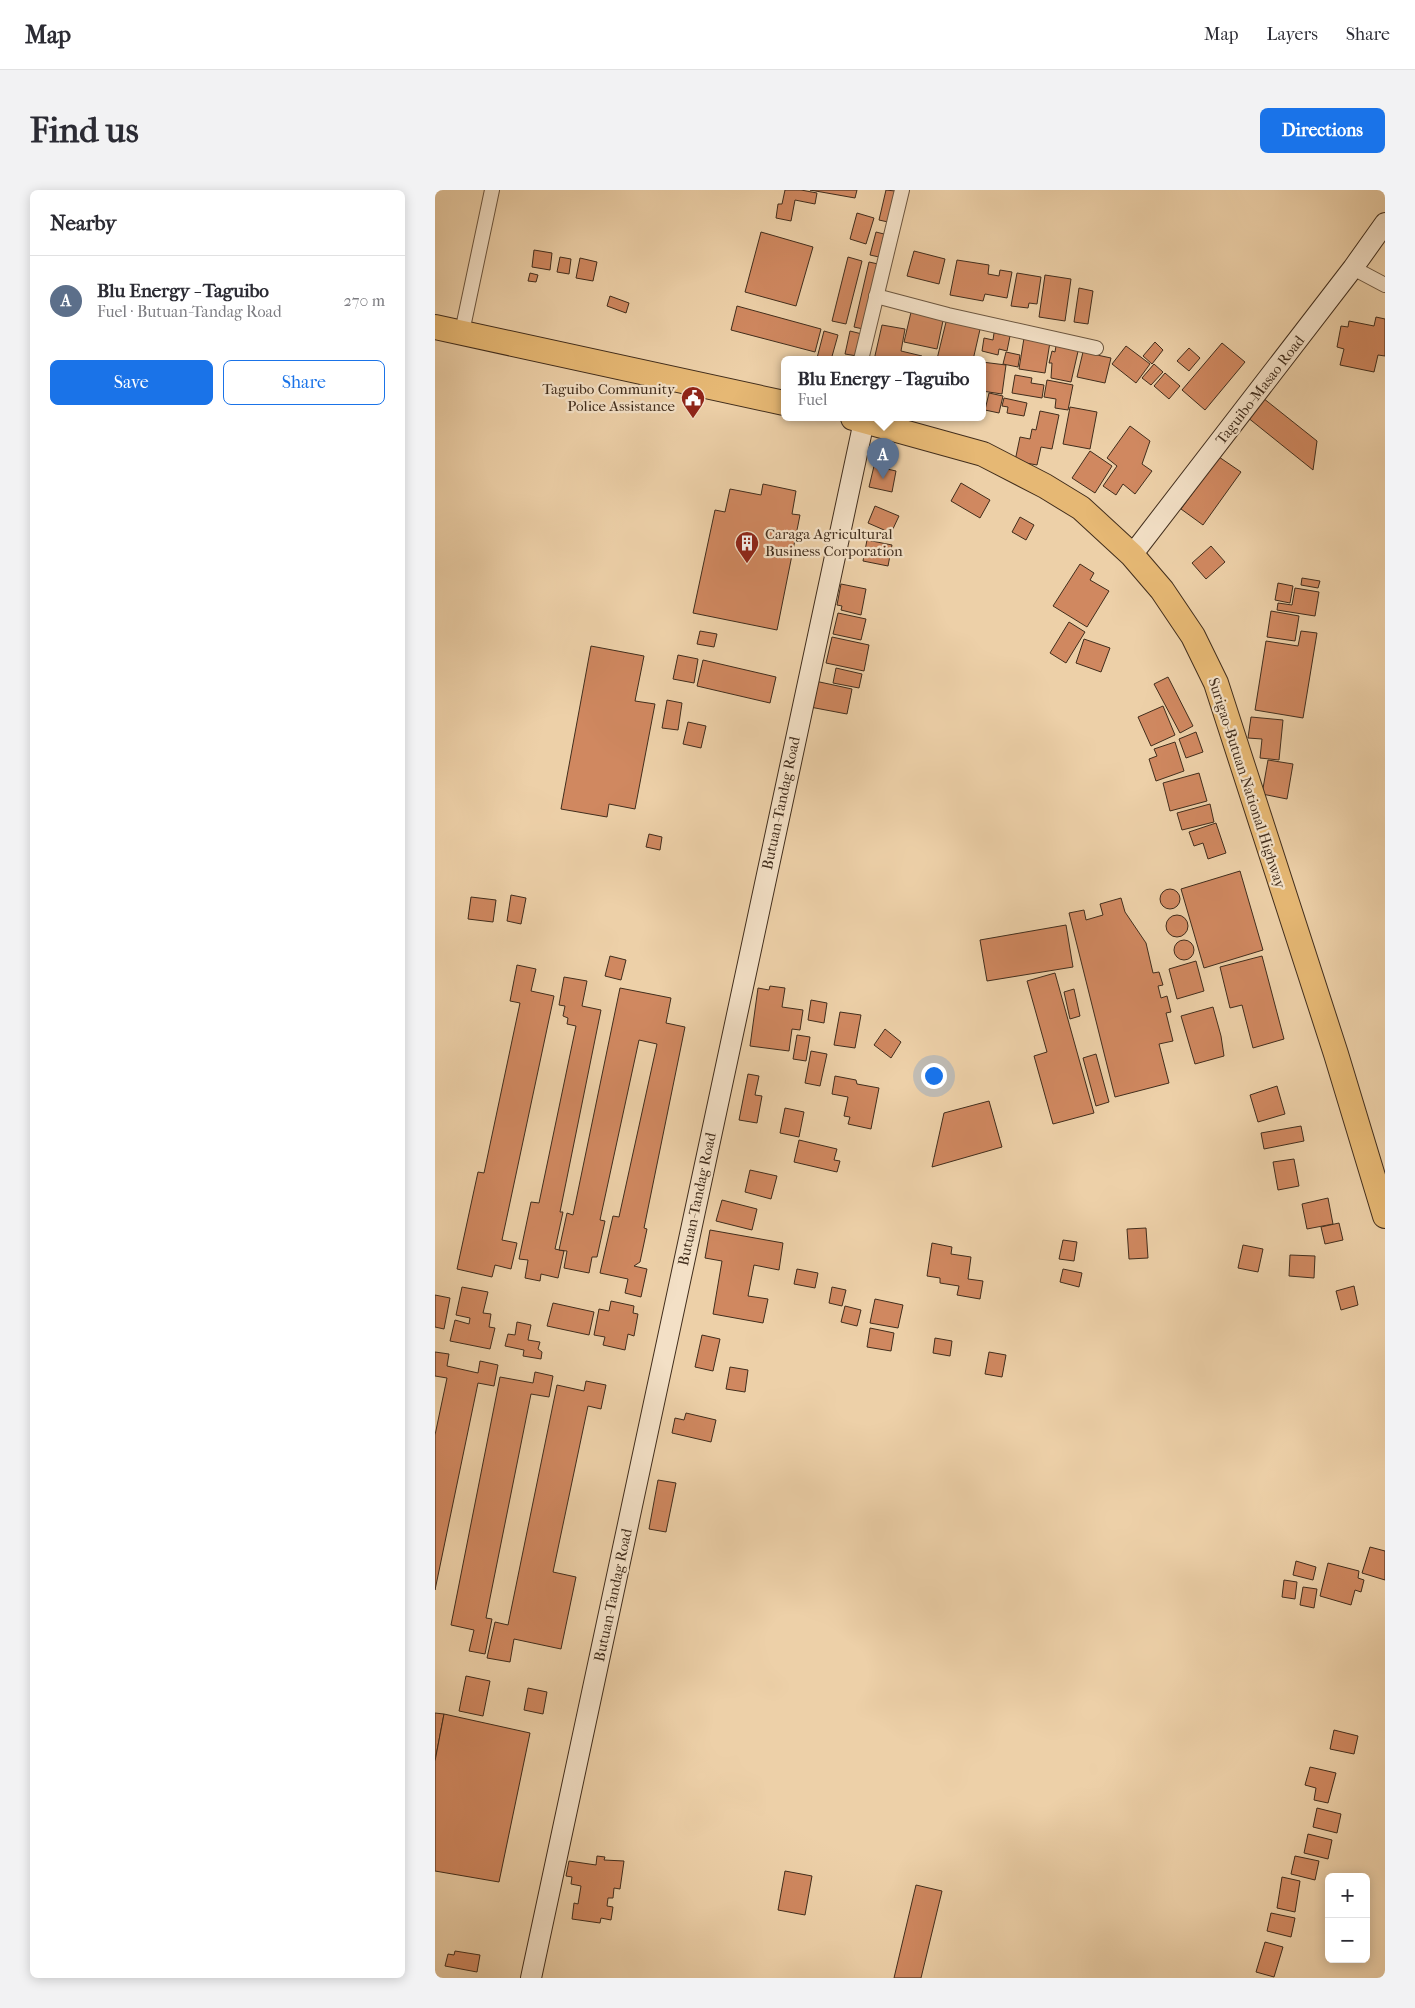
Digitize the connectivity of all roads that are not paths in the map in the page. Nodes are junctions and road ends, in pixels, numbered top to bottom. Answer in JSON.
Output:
{"nodes":[{"id":1,"x":492,"y":190,"type":"edge"},
{"id":2,"x":902,"y":190,"type":"edge"},
{"id":3,"x":1385,"y":223,"type":"edge"},
{"id":4,"x":1353,"y":268,"type":"junction"},
{"id":5,"x":1385,"y":285,"type":"edge"},
{"id":6,"x":876,"y":296,"type":"junction"},
{"id":7,"x":435,"y":327,"type":"edge"},
{"id":8,"x":462,"y":332,"type":"junction"},
{"id":9,"x":1096,"y":348,"type":"dead end"},
{"id":10,"x":862,"y":356,"type":"edge"},
{"id":11,"x":781,"y":402,"type":"edge"},
{"id":12,"x":858,"y":421,"type":"edge"},
{"id":13,"x":865,"y":421,"type":"edge"},
{"id":14,"x":1132,"y":555,"type":"junction"},
{"id":15,"x":1385,"y":1216,"type":"edge"},
{"id":16,"x":531,"y":1978,"type":"edge"}],
"edges":[{"from":1,"to":8,"type":"street"},
{"from":2,"to":6,"type":"street"},
{"from":3,"to":4,"type":"main road","name":"Taguibo-Masao Road"},
{"from":4,"to":5,"type":"street"},
{"from":4,"to":14,"type":"main road","name":"Taguibo-Masao Road"},
{"from":6,"to":9,"type":"street"},
{"from":6,"to":10,"type":"street"},
{"from":7,"to":8,"type":"highway"},
{"from":8,"to":11,"type":"highway"},
{"from":12,"to":16,"type":"main road","name":"Butuan-Tandag Road"},
{"from":13,"to":14,"type":"highway","name":"Surigao-Butuan National Highway"},
{"from":14,"to":15,"type":"highway","name":"Surigao-Butuan National Highway"}]}
